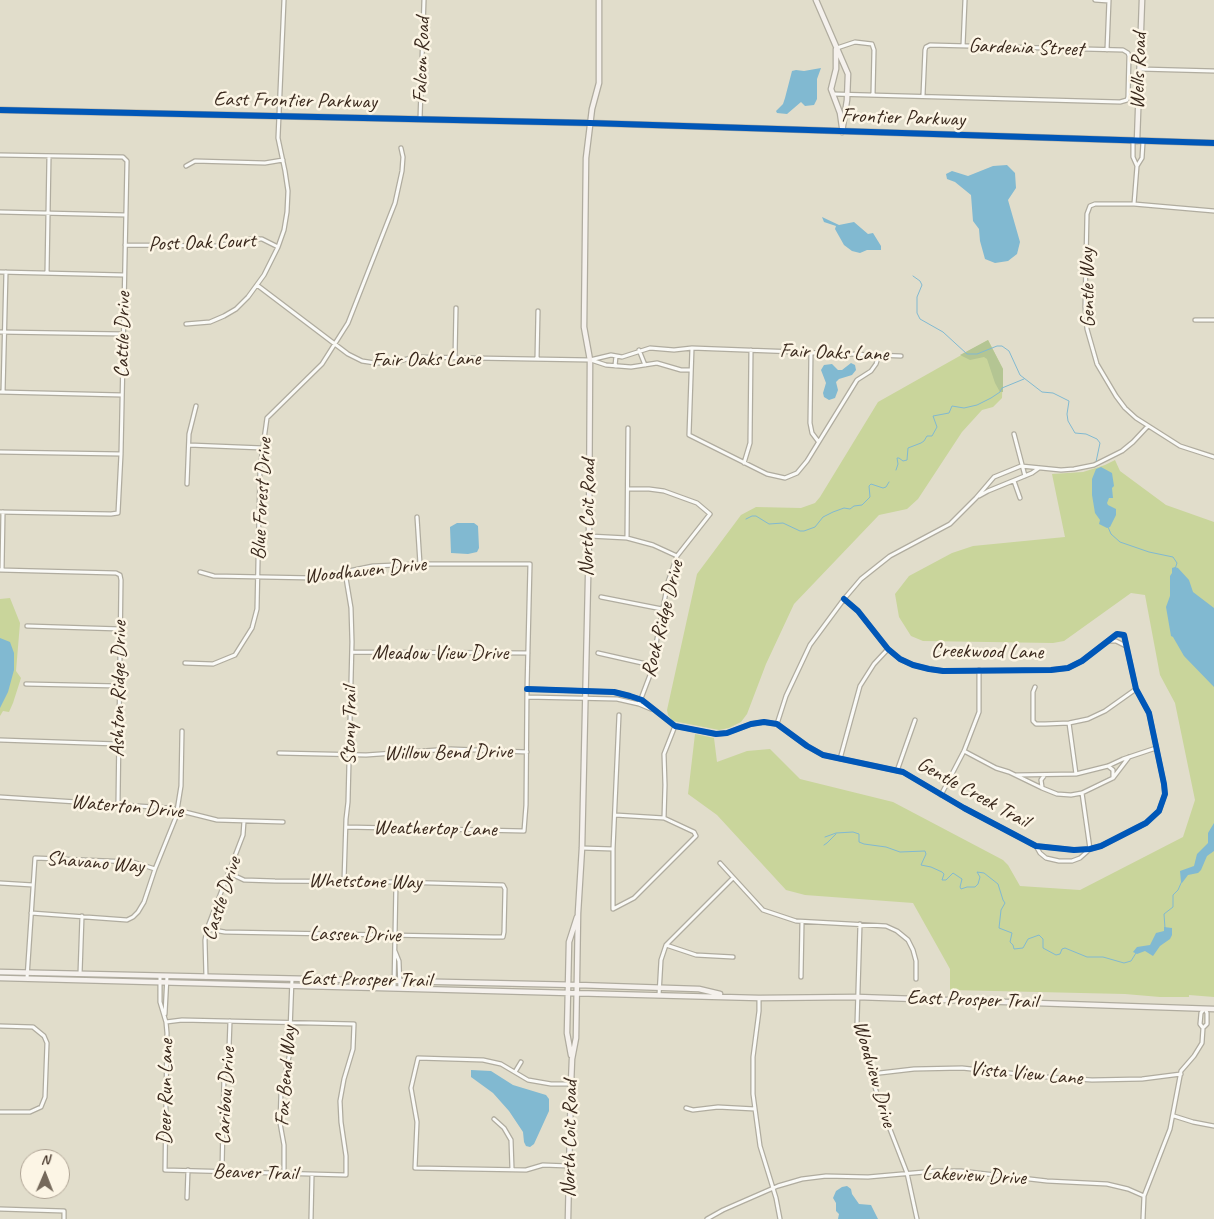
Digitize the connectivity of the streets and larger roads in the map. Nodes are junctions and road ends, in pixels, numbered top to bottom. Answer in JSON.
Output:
{"nodes":[{"id":1,"x":284,"y":0,"type":"edge"},
{"id":2,"x":424,"y":0,"type":"edge"},
{"id":3,"x":599,"y":0,"type":"edge"},
{"id":4,"x":816,"y":0,"type":"edge"},
{"id":5,"x":965,"y":0,"type":"edge"},
{"id":6,"x":1095,"y":0,"type":"edge"},
{"id":7,"x":1109,"y":0,"type":"edge"},
{"id":8,"x":1142,"y":0,"type":"edge"},
{"id":9,"x":963,"y":46,"type":"junction"},
{"id":10,"x":836,"y":48,"type":"junction"},
{"id":11,"x":1108,"y":50,"type":"junction"},
{"id":12,"x":1139,"y":69,"type":"junction"},
{"id":13,"x":1214,"y":71,"type":"edge"},
{"id":14,"x":848,"y":93,"type":"junction"},
{"id":15,"x":833,"y":94,"type":"junction"},
{"id":16,"x":873,"y":94,"type":"junction"},
{"id":17,"x":923,"y":95,"type":"junction"},
{"id":18,"x":0,"y":110,"type":"edge"},
{"id":19,"x":279,"y":117,"type":"junction"},
{"id":20,"x":420,"y":120,"type":"junction"},
{"id":21,"x":590,"y":124,"type":"junction"},
{"id":22,"x":842,"y":132,"type":"junction"},
{"id":23,"x":1138,"y":141,"type":"junction"},
{"id":24,"x":1214,"y":143,"type":"edge"},
{"id":25,"x":401,"y":148,"type":"dead end"},
{"id":26,"x":0,"y":155,"type":"edge"},
{"id":27,"x":49,"y":156,"type":"junction"},
{"id":28,"x":283,"y":160,"type":"junction"},
{"id":29,"x":186,"y":166,"type":"dead end"},
{"id":30,"x":1137,"y":166,"type":"junction"},
{"id":31,"x":1134,"y":204,"type":"junction"},
{"id":32,"x":1214,"y":211,"type":"edge"},
{"id":33,"x":0,"y":212,"type":"edge"},
{"id":34,"x":48,"y":213,"type":"junction"},
{"id":35,"x":126,"y":215,"type":"junction"},
{"id":36,"x":125,"y":244,"type":"junction"},
{"id":37,"x":278,"y":247,"type":"junction"},
{"id":38,"x":0,"y":272,"type":"edge"},
{"id":39,"x":6,"y":272,"type":"junction"},
{"id":40,"x":46,"y":273,"type":"junction"},
{"id":41,"x":124,"y":275,"type":"junction"},
{"id":42,"x":257,"y":285,"type":"junction"},
{"id":43,"x":456,"y":308,"type":"dead end"},
{"id":44,"x":538,"y":312,"type":"dead end"},
{"id":45,"x":1195,"y":320,"type":"dead end"},
{"id":46,"x":1213,"y":320,"type":"edge"},
{"id":47,"x":186,"y":324,"type":"dead end"},
{"id":48,"x":1214,"y":327,"type":"edge"},
{"id":49,"x":2,"y":332,"type":"edge"},
{"id":50,"x":123,"y":334,"type":"junction"},
{"id":51,"x":335,"y":345,"type":"junction"},
{"id":52,"x":692,"y":348,"type":"junction"},
{"id":53,"x":638,"y":350,"type":"junction"},
{"id":54,"x":751,"y":350,"type":"junction"},
{"id":55,"x":812,"y":352,"type":"junction"},
{"id":56,"x":879,"y":355,"type":"junction"},
{"id":57,"x":616,"y":356,"type":"junction"},
{"id":58,"x":901,"y":356,"type":"dead end"},
{"id":59,"x":455,"y":358,"type":"junction"},
{"id":60,"x":537,"y":359,"type":"junction"},
{"id":61,"x":590,"y":360,"type":"junction"},
{"id":62,"x":645,"y":365,"type":"junction"},
{"id":63,"x":615,"y":366,"type":"junction"},
{"id":64,"x":691,"y":370,"type":"junction"},
{"id":65,"x":1,"y":392,"type":"edge"},
{"id":66,"x":122,"y":395,"type":"junction"},
{"id":67,"x":196,"y":406,"type":"dead end"},
{"id":68,"x":1148,"y":426,"type":"junction"},
{"id":69,"x":628,"y":428,"type":"dead end"},
{"id":70,"x":1014,"y":434,"type":"dead end"},
{"id":71,"x":818,"y":440,"type":"junction"},
{"id":72,"x":189,"y":445,"type":"junction"},
{"id":73,"x":263,"y":448,"type":"junction"},
{"id":74,"x":0,"y":452,"type":"edge"},
{"id":75,"x":121,"y":454,"type":"junction"},
{"id":76,"x":1214,"y":457,"type":"edge"},
{"id":77,"x":744,"y":463,"type":"junction"},
{"id":78,"x":1021,"y":466,"type":"junction"},
{"id":79,"x":1039,"y":468,"type":"junction"},
{"id":80,"x":1024,"y":476,"type":"junction"},
{"id":81,"x":1014,"y":481,"type":"junction"},
{"id":82,"x":187,"y":484,"type":"dead end"},
{"id":83,"x":628,"y":489,"type":"junction"},
{"id":84,"x":976,"y":498,"type":"junction"},
{"id":85,"x":1020,"y":498,"type":"dead end"},
{"id":86,"x":2,"y":512,"type":"edge"},
{"id":87,"x":417,"y":517,"type":"dead end"},
{"id":88,"x":589,"y":536,"type":"junction"},
{"id":89,"x":627,"y":538,"type":"junction"},
{"id":90,"x":677,"y":556,"type":"junction"},
{"id":91,"x":420,"y":564,"type":"junction"},
{"id":92,"x":1,"y":570,"type":"edge"},
{"id":93,"x":200,"y":572,"type":"dead end"},
{"id":94,"x":345,"y":572,"type":"junction"},
{"id":95,"x":258,"y":577,"type":"junction"},
{"id":96,"x":601,"y":596,"type":"dead end"},
{"id":97,"x":844,"y":599,"type":"junction"},
{"id":98,"x":662,"y":609,"type":"junction"},
{"id":99,"x":27,"y":626,"type":"dead end"},
{"id":100,"x":120,"y":629,"type":"junction"},
{"id":101,"x":1109,"y":640,"type":"junction"},
{"id":102,"x":1126,"y":646,"type":"junction"},
{"id":103,"x":888,"y":649,"type":"junction"},
{"id":104,"x":352,"y":652,"type":"junction"},
{"id":105,"x":528,"y":653,"type":"junction"},
{"id":106,"x":598,"y":653,"type":"dead end"},
{"id":107,"x":185,"y":663,"type":"dead end"},
{"id":108,"x":651,"y":666,"type":"junction"},
{"id":109,"x":979,"y":670,"type":"junction"},
{"id":110,"x":26,"y":684,"type":"dead end"},
{"id":111,"x":119,"y":686,"type":"junction"},
{"id":112,"x":1035,"y":687,"type":"dead end"},
{"id":113,"x":527,"y":688,"type":"junction"},
{"id":114,"x":1136,"y":689,"type":"junction"},
{"id":115,"x":585,"y":691,"type":"junction"},
{"id":116,"x":527,"y":697,"type":"junction"},
{"id":117,"x":585,"y":698,"type":"junction"},
{"id":118,"x":642,"y":700,"type":"junction"},
{"id":119,"x":639,"y":704,"type":"junction"},
{"id":120,"x":657,"y":712,"type":"junction"},
{"id":121,"x":619,"y":715,"type":"dead end"},
{"id":122,"x":914,"y":720,"type":"dead end"},
{"id":123,"x":1069,"y":723,"type":"junction"},
{"id":124,"x":777,"y":724,"type":"junction"},
{"id":125,"x":675,"y":726,"type":"junction"},
{"id":126,"x":182,"y":731,"type":"dead end"},
{"id":127,"x":0,"y":740,"type":"edge"},
{"id":128,"x":118,"y":744,"type":"junction"},
{"id":129,"x":1156,"y":748,"type":"junction"},
{"id":130,"x":964,"y":751,"type":"junction"},
{"id":131,"x":527,"y":752,"type":"junction"},
{"id":132,"x":279,"y":753,"type":"dead end"},
{"id":133,"x":349,"y":755,"type":"junction"},
{"id":134,"x":1129,"y":757,"type":"junction"},
{"id":135,"x":840,"y":759,"type":"junction"},
{"id":136,"x":1108,"y":766,"type":"junction"},
{"id":137,"x":897,"y":771,"type":"junction"},
{"id":138,"x":1076,"y":774,"type":"junction"},
{"id":139,"x":1015,"y":775,"type":"junction"},
{"id":140,"x":1044,"y":776,"type":"junction"},
{"id":141,"x":1113,"y":778,"type":"junction"},
{"id":142,"x":1042,"y":788,"type":"junction"},
{"id":143,"x":1082,"y":793,"type":"junction"},
{"id":144,"x":941,"y":795,"type":"junction"},
{"id":145,"x":0,"y":797,"type":"edge"},
{"id":146,"x":118,"y":804,"type":"junction"},
{"id":147,"x":177,"y":809,"type":"junction"},
{"id":148,"x":615,"y":815,"type":"junction"},
{"id":149,"x":664,"y":818,"type":"junction"},
{"id":150,"x":244,"y":821,"type":"junction"},
{"id":151,"x":283,"y":822,"type":"dead end"},
{"id":152,"x":346,"y":828,"type":"junction"},
{"id":153,"x":1036,"y":846,"type":"junction"},
{"id":154,"x":582,"y":848,"type":"junction"},
{"id":155,"x":613,"y":849,"type":"junction"},
{"id":156,"x":1090,"y":849,"type":"junction"},
{"id":157,"x":720,"y":863,"type":"dead end"},
{"id":158,"x":155,"y":869,"type":"junction"},
{"id":159,"x":229,"y":874,"type":"junction"},
{"id":160,"x":733,"y":878,"type":"junction"},
{"id":161,"x":344,"y":881,"type":"junction"},
{"id":162,"x":396,"y":882,"type":"junction"},
{"id":163,"x":0,"y":883,"type":"edge"},
{"id":164,"x":33,"y":885,"type":"junction"},
{"id":165,"x":31,"y":913,"type":"junction"},
{"id":166,"x":578,"y":914,"type":"junction"},
{"id":167,"x":82,"y":916,"type":"junction"},
{"id":168,"x":802,"y":922,"type":"junction"},
{"id":169,"x":860,"y":924,"type":"junction"},
{"id":170,"x":207,"y":929,"type":"junction"},
{"id":171,"x":394,"y":935,"type":"junction"},
{"id":172,"x":503,"y":937,"type":"joint"},
{"id":173,"x":666,"y":945,"type":"junction"},
{"id":174,"x":395,"y":951,"type":"junction"},
{"id":175,"x":733,"y":957,"type":"dead end"},
{"id":176,"x":0,"y":972,"type":"edge"},
{"id":177,"x":28,"y":972,"type":"junction"},
{"id":178,"x":80,"y":974,"type":"junction"},
{"id":179,"x":160,"y":976,"type":"junction"},
{"id":180,"x":167,"y":976,"type":"junction"},
{"id":181,"x":206,"y":977,"type":"junction"},
{"id":182,"x":801,"y":977,"type":"dead end"},
{"id":183,"x":0,"y":978,"type":"edge"},
{"id":184,"x":28,"y":978,"type":"junction"},
{"id":185,"x":292,"y":978,"type":"junction"},
{"id":186,"x":916,"y":979,"type":"dead end"},
{"id":187,"x":394,"y":980,"type":"junction"},
{"id":188,"x":400,"y":980,"type":"junction"},
{"id":189,"x":159,"y":982,"type":"junction"},
{"id":190,"x":167,"y":983,"type":"junction"},
{"id":191,"x":568,"y":984,"type":"junction"},
{"id":192,"x":578,"y":985,"type":"junction"},
{"id":193,"x":291,"y":986,"type":"junction"},
{"id":194,"x":394,"y":988,"type":"junction"},
{"id":195,"x":400,"y":988,"type":"junction"},
{"id":196,"x":660,"y":988,"type":"junction"},
{"id":197,"x":568,"y":992,"type":"junction"},
{"id":198,"x":578,"y":993,"type":"junction"},
{"id":199,"x":659,"y":995,"type":"junction"},
{"id":200,"x":731,"y":996,"type":"junction"},
{"id":201,"x":857,"y":996,"type":"junction"},
{"id":202,"x":759,"y":998,"type":"junction"},
{"id":203,"x":1204,"y":1009,"type":"junction"},
{"id":204,"x":1214,"y":1009,"type":"edge"},
{"id":205,"x":164,"y":1015,"type":"junction"},
{"id":206,"x":230,"y":1021,"type":"junction"},
{"id":207,"x":166,"y":1022,"type":"junction"},
{"id":208,"x":290,"y":1023,"type":"junction"},
{"id":209,"x":0,"y":1026,"type":"edge"},
{"id":210,"x":1203,"y":1028,"type":"junction"},
{"id":211,"x":572,"y":1059,"type":"junction"},
{"id":212,"x":521,"y":1062,"type":"dead end"},
{"id":213,"x":515,"y":1072,"type":"junction"},
{"id":214,"x":871,"y":1074,"type":"junction"},
{"id":215,"x":1181,"y":1074,"type":"junction"},
{"id":216,"x":571,"y":1084,"type":"junction"},
{"id":217,"x":686,"y":1108,"type":"dead end"},
{"id":218,"x":755,"y":1109,"type":"junction"},
{"id":219,"x":0,"y":1112,"type":"edge"},
{"id":220,"x":1174,"y":1116,"type":"junction"},
{"id":221,"x":494,"y":1119,"type":"dead end"},
{"id":222,"x":1214,"y":1126,"type":"edge"},
{"id":223,"x":569,"y":1166,"type":"junction"},
{"id":224,"x":165,"y":1170,"type":"joint"},
{"id":225,"x":188,"y":1170,"type":"junction"},
{"id":226,"x":512,"y":1170,"type":"junction"},
{"id":227,"x":222,"y":1171,"type":"junction"},
{"id":228,"x":907,"y":1173,"type":"junction"},
{"id":229,"x":284,"y":1174,"type":"junction"},
{"id":230,"x":312,"y":1175,"type":"junction"},
{"id":231,"x":773,"y":1189,"type":"junction"},
{"id":232,"x":1144,"y":1196,"type":"junction"},
{"id":233,"x":187,"y":1198,"type":"dead end"},
{"id":234,"x":0,"y":1209,"type":"edge"},
{"id":235,"x":64,"y":1218,"type":"edge"},
{"id":236,"x":311,"y":1219,"type":"edge"},
{"id":237,"x":568,"y":1219,"type":"edge"},
{"id":238,"x":707,"y":1219,"type":"edge"},
{"id":239,"x":780,"y":1219,"type":"edge"},
{"id":240,"x":917,"y":1219,"type":"edge"},
{"id":241,"x":1142,"y":1219,"type":"edge"}],
"edges":[{"from":1,"to":19,"type":"street"},
{"from":2,"to":20,"type":"street","name":"Falcon Road"},
{"from":3,"to":21,"type":"street","name":"North Coit Road"},
{"from":4,"to":10,"type":"street"},
{"from":5,"to":9,"type":"street"},
{"from":6,"to":7,"type":"street"},
{"from":7,"to":11,"type":"street"},
{"from":8,"to":12,"type":"street","name":"Wells Road"},
{"from":9,"to":11,"type":"street","name":"Gardenia Street"},
{"from":9,"to":17,"type":"street","name":"Gardenia Street"},
{"from":10,"to":14,"type":"street"},
{"from":10,"to":15,"type":"street"},
{"from":10,"to":16,"type":"street"},
{"from":11,"to":17,"type":"street","name":"Gardenia Street"},
{"from":12,"to":13,"type":"street"},
{"from":12,"to":23,"type":"street","name":"Wells Road"},
{"from":14,"to":15,"type":"street"},
{"from":14,"to":16,"type":"street"},
{"from":14,"to":22,"type":"street"},
{"from":15,"to":22,"type":"street"},
{"from":16,"to":17,"type":"street"},
{"from":18,"to":19,"type":"street","name":"East Frontier Parkway"},
{"from":19,"to":20,"type":"street","name":"East Frontier Parkway"},
{"from":19,"to":28,"type":"street"},
{"from":20,"to":21,"type":"street","name":"East Frontier Parkway"},
{"from":21,"to":22,"type":"street","name":"Frontier Parkway"},
{"from":21,"to":61,"type":"street","name":"North Coit Road"},
{"from":22,"to":23,"type":"street","name":"Frontier Parkway"},
{"from":23,"to":24,"type":"street","name":"Frontier Parkway"},
{"from":23,"to":30,"type":"street"},
{"from":23,"to":30,"type":"street"},
{"from":25,"to":51,"type":"street","name":"Blue Forest Drive"},
{"from":26,"to":27,"type":"street"},
{"from":27,"to":34,"type":"street"},
{"from":27,"to":35,"type":"street","name":"Cattle Drive"},
{"from":28,"to":29,"type":"street"},
{"from":28,"to":37,"type":"street"},
{"from":30,"to":31,"type":"street"},
{"from":31,"to":32,"type":"street"},
{"from":31,"to":68,"type":"street","name":"Gentle Way"},
{"from":33,"to":34,"type":"street"},
{"from":34,"to":35,"type":"street"},
{"from":34,"to":40,"type":"street"},
{"from":35,"to":36,"type":"street","name":"Cattle Drive"},
{"from":36,"to":37,"type":"street","name":"Post Oak Court"},
{"from":36,"to":41,"type":"street","name":"Cattle Drive"},
{"from":37,"to":42,"type":"street"},
{"from":38,"to":39,"type":"street"},
{"from":39,"to":40,"type":"street"},
{"from":39,"to":49,"type":"street"},
{"from":40,"to":41,"type":"street"},
{"from":41,"to":50,"type":"street","name":"Cattle Drive"},
{"from":42,"to":47,"type":"street"},
{"from":42,"to":51,"type":"street","name":"Fair Oaks Lane"},
{"from":43,"to":59,"type":"street"},
{"from":44,"to":60,"type":"street"},
{"from":45,"to":46,"type":"street"},
{"from":46,"to":48,"type":"street"},
{"from":49,"to":50,"type":"street"},
{"from":49,"to":65,"type":"street"},
{"from":50,"to":66,"type":"street","name":"Cattle Drive"},
{"from":51,"to":59,"type":"street","name":"Fair Oaks Lane"},
{"from":51,"to":73,"type":"street","name":"Blue Forest Drive"},
{"from":52,"to":53,"type":"street","name":"Fair Oaks Lane"},
{"from":52,"to":54,"type":"street","name":"Fair Oaks Lane"},
{"from":52,"to":64,"type":"street"},
{"from":53,"to":57,"type":"street","name":"Fair Oaks Lane"},
{"from":53,"to":62,"type":"street"},
{"from":54,"to":55,"type":"street","name":"Fair Oaks Lane"},
{"from":54,"to":77,"type":"street"},
{"from":55,"to":56,"type":"street","name":"Fair Oaks Lane"},
{"from":55,"to":71,"type":"street"},
{"from":56,"to":58,"type":"street","name":"Fair Oaks Lane"},
{"from":56,"to":71,"type":"street"},
{"from":57,"to":61,"type":"street","name":"Fair Oaks Lane"},
{"from":57,"to":63,"type":"street"},
{"from":59,"to":60,"type":"street","name":"Fair Oaks Lane"},
{"from":60,"to":61,"type":"street","name":"Fair Oaks Lane"},
{"from":61,"to":63,"type":"street","name":"Fair Oaks Lane"},
{"from":61,"to":88,"type":"street","name":"North Coit Road"},
{"from":62,"to":63,"type":"street","name":"Fair Oaks Lane"},
{"from":62,"to":64,"type":"street","name":"Fair Oaks Lane"},
{"from":64,"to":77,"type":"street"},
{"from":65,"to":66,"type":"street"},
{"from":66,"to":75,"type":"street","name":"Cattle Drive"},
{"from":67,"to":72,"type":"street"},
{"from":68,"to":76,"type":"street","name":"Gentle Way"},
{"from":68,"to":79,"type":"street"},
{"from":69,"to":83,"type":"street"},
{"from":70,"to":78,"type":"street"},
{"from":71,"to":77,"type":"street"},
{"from":72,"to":73,"type":"street"},
{"from":72,"to":82,"type":"street"},
{"from":73,"to":95,"type":"street","name":"Blue Forest Drive"},
{"from":74,"to":75,"type":"street"},
{"from":75,"to":86,"type":"street","name":"Cattle Drive"},
{"from":78,"to":79,"type":"street"},
{"from":78,"to":80,"type":"street"},
{"from":78,"to":84,"type":"street"},
{"from":79,"to":80,"type":"street"},
{"from":80,"to":81,"type":"street"},
{"from":81,"to":84,"type":"street"},
{"from":81,"to":85,"type":"street"},
{"from":83,"to":89,"type":"street"},
{"from":83,"to":90,"type":"street","name":"Rock Ridge Drive"},
{"from":84,"to":97,"type":"street"},
{"from":86,"to":92,"type":"street"},
{"from":87,"to":91,"type":"street"},
{"from":88,"to":89,"type":"street"},
{"from":88,"to":115,"type":"street","name":"North Coit Road"},
{"from":89,"to":90,"type":"street"},
{"from":90,"to":98,"type":"street","name":"Rock Ridge Drive"},
{"from":91,"to":94,"type":"street","name":"Woodhaven Drive"},
{"from":91,"to":105,"type":"street","name":"Woodhaven Drive"},
{"from":92,"to":100,"type":"street","name":"Ashton Ridge Drive"},
{"from":93,"to":95,"type":"street","name":"Woodhaven Drive"},
{"from":94,"to":95,"type":"street","name":"Woodhaven Drive"},
{"from":94,"to":104,"type":"street","name":"Stony Trail"},
{"from":95,"to":107,"type":"street","name":"Blue Forest Drive"},
{"from":96,"to":98,"type":"street"},
{"from":97,"to":103,"type":"street","name":"Creekwood Lane"},
{"from":97,"to":124,"type":"street"},
{"from":98,"to":108,"type":"street","name":"Rock Ridge Drive"},
{"from":99,"to":100,"type":"street"},
{"from":100,"to":111,"type":"street","name":"Ashton Ridge Drive"},
{"from":101,"to":102,"type":"street"},
{"from":101,"to":102,"type":"street","name":"Creekwood Lane"},
{"from":101,"to":109,"type":"street","name":"Creekwood Lane"},
{"from":102,"to":114,"type":"street"},
{"from":103,"to":109,"type":"street","name":"Creekwood Lane"},
{"from":103,"to":135,"type":"street"},
{"from":104,"to":105,"type":"street","name":"Meadow View Drive"},
{"from":104,"to":133,"type":"street","name":"Stony Trail"},
{"from":105,"to":113,"type":"street"},
{"from":106,"to":108,"type":"street"},
{"from":108,"to":118,"type":"street","name":"Rock Ridge Drive"},
{"from":109,"to":130,"type":"street"},
{"from":110,"to":111,"type":"street"},
{"from":111,"to":128,"type":"street","name":"Ashton Ridge Drive"},
{"from":112,"to":123,"type":"street"},
{"from":113,"to":115,"type":"street"},
{"from":113,"to":116,"type":"street"},
{"from":114,"to":123,"type":"street"},
{"from":114,"to":129,"type":"street"},
{"from":115,"to":117,"type":"street","name":"North Coit Road"},
{"from":115,"to":118,"type":"street"},
{"from":116,"to":117,"type":"street"},
{"from":116,"to":131,"type":"street"},
{"from":117,"to":119,"type":"street"},
{"from":117,"to":154,"type":"street","name":"North Coit Road"},
{"from":118,"to":119,"type":"street","name":"Rock Ridge Drive"},
{"from":118,"to":120,"type":"street"},
{"from":119,"to":120,"type":"street"},
{"from":120,"to":125,"type":"street"},
{"from":121,"to":148,"type":"street"},
{"from":122,"to":137,"type":"street"},
{"from":123,"to":138,"type":"street"},
{"from":124,"to":125,"type":"street"},
{"from":124,"to":135,"type":"street","name":"Gentle Creek Trail"},
{"from":125,"to":149,"type":"street"},
{"from":126,"to":147,"type":"street"},
{"from":127,"to":128,"type":"street"},
{"from":128,"to":146,"type":"street","name":"Ashton Ridge Drive"},
{"from":129,"to":134,"type":"street"},
{"from":129,"to":156,"type":"street","name":"Gentle Creek Trail"},
{"from":130,"to":139,"type":"street"},
{"from":130,"to":144,"type":"street"},
{"from":131,"to":133,"type":"street","name":"Willow Bend Drive"},
{"from":131,"to":152,"type":"street","name":"Weathertop Lane"},
{"from":132,"to":133,"type":"street","name":"Willow Bend Drive"},
{"from":133,"to":152,"type":"street","name":"Stony Trail"},
{"from":134,"to":136,"type":"street"},
{"from":134,"to":141,"type":"street"},
{"from":135,"to":137,"type":"street","name":"Gentle Creek Trail"},
{"from":136,"to":138,"type":"street"},
{"from":136,"to":141,"type":"street"},
{"from":137,"to":144,"type":"street","name":"Gentle Creek Trail"},
{"from":138,"to":140,"type":"street"},
{"from":139,"to":140,"type":"street"},
{"from":139,"to":142,"type":"street"},
{"from":140,"to":142,"type":"street"},
{"from":141,"to":143,"type":"street"},
{"from":142,"to":143,"type":"street"},
{"from":143,"to":156,"type":"street"},
{"from":144,"to":153,"type":"street","name":"Gentle Creek Trail"},
{"from":145,"to":146,"type":"street","name":"Waterton Drive"},
{"from":146,"to":147,"type":"street","name":"Waterton Drive"},
{"from":147,"to":150,"type":"street","name":"Waterton Drive"},
{"from":147,"to":158,"type":"street"},
{"from":148,"to":149,"type":"street"},
{"from":148,"to":155,"type":"street"},
{"from":149,"to":155,"type":"street"},
{"from":150,"to":151,"type":"street","name":"Waterton Drive"},
{"from":150,"to":159,"type":"street","name":"Castle Drive"},
{"from":152,"to":161,"type":"street","name":"Stony Trail"},
{"from":153,"to":156,"type":"street","name":"Gentle Creek Trail"},
{"from":153,"to":156,"type":"street","name":"Gentle Creek Trail"},
{"from":154,"to":155,"type":"street"},
{"from":154,"to":166,"type":"street","name":"North Coit Road"},
{"from":157,"to":160,"type":"street"},
{"from":158,"to":164,"type":"street","name":"Shavano Way"},
{"from":158,"to":167,"type":"street"},
{"from":159,"to":161,"type":"street","name":"Whetstone Way"},
{"from":159,"to":170,"type":"street","name":"Castle Drive"},
{"from":160,"to":168,"type":"street"},
{"from":160,"to":173,"type":"street"},
{"from":161,"to":162,"type":"street","name":"Whetstone Way"},
{"from":162,"to":171,"type":"street"},
{"from":162,"to":172,"type":"street","name":"Whetstone Way"},
{"from":163,"to":164,"type":"street"},
{"from":164,"to":165,"type":"street"},
{"from":165,"to":167,"type":"street"},
{"from":165,"to":177,"type":"street"},
{"from":166,"to":191,"type":"street","name":"North Coit Road"},
{"from":166,"to":192,"type":"street","name":"North Coit Road"},
{"from":167,"to":178,"type":"street"},
{"from":168,"to":169,"type":"street"},
{"from":168,"to":182,"type":"street"},
{"from":169,"to":186,"type":"street"},
{"from":169,"to":201,"type":"street","name":"Woodview Drive"},
{"from":170,"to":171,"type":"street","name":"Lassen Drive"},
{"from":170,"to":181,"type":"street","name":"Castle Drive"},
{"from":171,"to":172,"type":"street","name":"Lassen Drive"},
{"from":171,"to":174,"type":"street"},
{"from":173,"to":175,"type":"street"},
{"from":173,"to":196,"type":"street"},
{"from":174,"to":187,"type":"street"},
{"from":174,"to":188,"type":"street"},
{"from":176,"to":177,"type":"street","name":"East Prosper Trail"},
{"from":177,"to":178,"type":"street","name":"East Prosper Trail"},
{"from":177,"to":184,"type":"street"},
{"from":178,"to":179,"type":"street","name":"East Prosper Trail"},
{"from":179,"to":180,"type":"street","name":"East Prosper Trail"},
{"from":179,"to":189,"type":"street","name":"Deer Run Lane"},
{"from":180,"to":181,"type":"street","name":"East Prosper Trail"},
{"from":180,"to":190,"type":"street","name":"Deer Run Lane"},
{"from":181,"to":185,"type":"street","name":"East Prosper Trail"},
{"from":183,"to":184,"type":"street","name":"East Prosper Trail"},
{"from":184,"to":189,"type":"street","name":"East Prosper Trail"},
{"from":185,"to":187,"type":"street","name":"East Prosper Trail"},
{"from":185,"to":193,"type":"street","name":"Fox Bend Way"},
{"from":187,"to":188,"type":"street","name":"East Prosper Trail"},
{"from":187,"to":194,"type":"street"},
{"from":188,"to":191,"type":"street","name":"East Prosper Trail"},
{"from":188,"to":195,"type":"street"},
{"from":189,"to":190,"type":"street","name":"East Prosper Trail"},
{"from":189,"to":205,"type":"street","name":"Deer Run Lane"},
{"from":190,"to":193,"type":"street","name":"East Prosper Trail"},
{"from":190,"to":205,"type":"street","name":"Deer Run Lane"},
{"from":191,"to":192,"type":"street","name":"East Prosper Trail"},
{"from":191,"to":197,"type":"street","name":"North Coit Road"},
{"from":192,"to":196,"type":"street","name":"East Prosper Trail"},
{"from":192,"to":198,"type":"street","name":"North Coit Road"},
{"from":193,"to":194,"type":"street","name":"East Prosper Trail"},
{"from":193,"to":208,"type":"street","name":"Fox Bend Way"},
{"from":194,"to":195,"type":"street","name":"East Prosper Trail"},
{"from":195,"to":197,"type":"street","name":"East Prosper Trail"},
{"from":196,"to":199,"type":"street"},
{"from":196,"to":200,"type":"street","name":"East Prosper Trail"},
{"from":197,"to":198,"type":"street","name":"East Prosper Trail"},
{"from":197,"to":211,"type":"street","name":"North Coit Road"},
{"from":198,"to":199,"type":"street","name":"East Prosper Trail"},
{"from":198,"to":211,"type":"street","name":"North Coit Road"},
{"from":199,"to":200,"type":"street","name":"East Prosper Trail"},
{"from":200,"to":202,"type":"street","name":"East Prosper Trail"},
{"from":201,"to":202,"type":"street","name":"East Prosper Trail"},
{"from":201,"to":203,"type":"street","name":"East Prosper Trail"},
{"from":201,"to":214,"type":"street","name":"Woodview Drive"},
{"from":202,"to":218,"type":"street"},
{"from":203,"to":204,"type":"street","name":"East Prosper Trail"},
{"from":203,"to":210,"type":"street"},
{"from":203,"to":210,"type":"street"},
{"from":205,"to":207,"type":"street","name":"Deer Run Lane"},
{"from":206,"to":207,"type":"street"},
{"from":206,"to":208,"type":"street"},
{"from":206,"to":227,"type":"street","name":"Caribou Drive"},
{"from":207,"to":224,"type":"street","name":"Deer Run Lane"},
{"from":208,"to":229,"type":"street","name":"Fox Bend Way"},
{"from":208,"to":230,"type":"street","name":"Beaver Trail"},
{"from":209,"to":219,"type":"street"},
{"from":210,"to":215,"type":"street"},
{"from":211,"to":216,"type":"street","name":"North Coit Road"},
{"from":212,"to":213,"type":"street"},
{"from":213,"to":216,"type":"street"},
{"from":213,"to":226,"type":"street"},
{"from":214,"to":215,"type":"street","name":"Vista View Lane"},
{"from":214,"to":228,"type":"street","name":"Woodview Drive"},
{"from":215,"to":220,"type":"street"},
{"from":216,"to":223,"type":"street","name":"North Coit Road"},
{"from":217,"to":218,"type":"street"},
{"from":218,"to":231,"type":"street"},
{"from":220,"to":222,"type":"street"},
{"from":220,"to":232,"type":"street"},
{"from":221,"to":226,"type":"street"},
{"from":223,"to":226,"type":"street"},
{"from":223,"to":237,"type":"street","name":"North Coit Road"},
{"from":224,"to":225,"type":"street","name":"Beaver Trail"},
{"from":225,"to":227,"type":"street","name":"Beaver Trail"},
{"from":225,"to":233,"type":"street"},
{"from":227,"to":229,"type":"street","name":"Beaver Trail"},
{"from":228,"to":231,"type":"street","name":"Lakeview Drive"},
{"from":228,"to":232,"type":"street","name":"Lakeview Drive"},
{"from":228,"to":240,"type":"street","name":"Woodview Drive"},
{"from":229,"to":230,"type":"street","name":"Beaver Trail"},
{"from":230,"to":236,"type":"street"},
{"from":231,"to":238,"type":"street","name":"Lakeview Drive"},
{"from":231,"to":239,"type":"street"},
{"from":232,"to":241,"type":"street"},
{"from":234,"to":235,"type":"street"}]}
